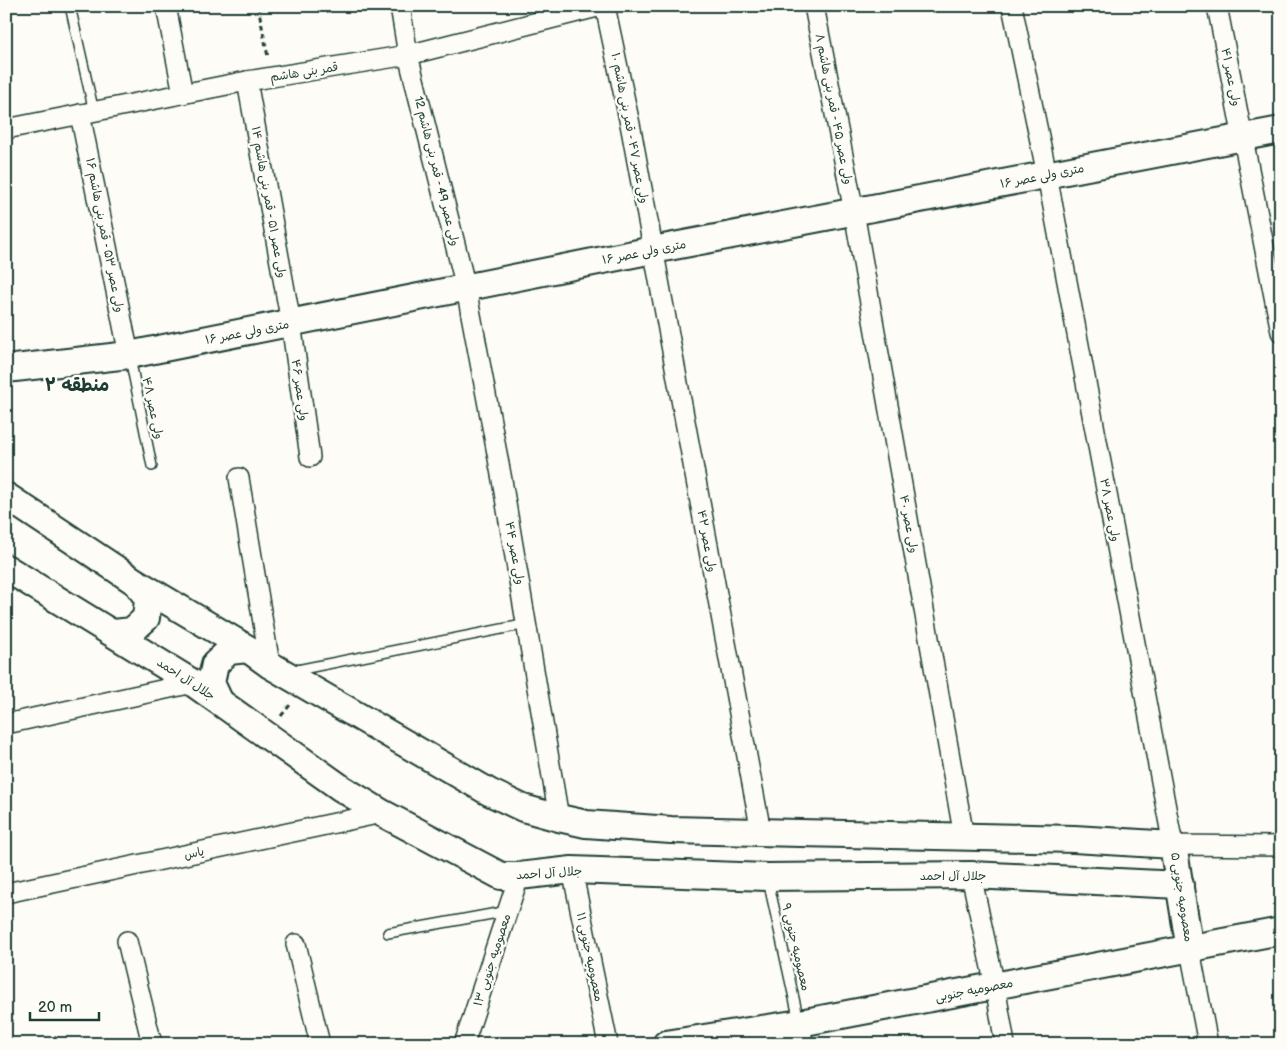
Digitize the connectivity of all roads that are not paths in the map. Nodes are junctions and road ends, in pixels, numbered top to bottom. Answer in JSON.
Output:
{"nodes":[{"id":1,"x":70,"y":6,"type":"edge"},
{"id":2,"x":166,"y":6,"type":"edge"},
{"id":3,"x":400,"y":6,"type":"edge"},
{"id":4,"x":601,"y":6,"type":"edge"},
{"id":5,"x":605,"y":6,"type":"edge"},
{"id":6,"x":814,"y":6,"type":"edge"},
{"id":7,"x":1012,"y":6,"type":"edge"},
{"id":8,"x":1218,"y":11,"type":"edge"},
{"id":9,"x":408,"y":54,"type":"junction"},
{"id":10,"x":247,"y":81,"type":"junction"},
{"id":11,"x":183,"y":94,"type":"junction"},
{"id":12,"x":87,"y":113,"type":"junction"},
{"id":13,"x":6,"y":129,"type":"edge"},
{"id":14,"x":1281,"y":130,"type":"edge"},
{"id":15,"x":1243,"y":137,"type":"junction"},
{"id":16,"x":1048,"y":175,"type":"junction"},
{"id":17,"x":854,"y":212,"type":"junction"},
{"id":18,"x":653,"y":250,"type":"junction"},
{"id":19,"x":466,"y":288,"type":"junction"},
{"id":20,"x":291,"y":323,"type":"junction"},
{"id":21,"x":1281,"y":332,"type":"edge"},
{"id":22,"x":129,"y":355,"type":"junction"},
{"id":23,"x":6,"y":369,"type":"edge"},
{"id":24,"x":310,"y":458,"type":"dead end"},
{"id":25,"x":152,"y":466,"type":"dead end"},
{"id":26,"x":239,"y":478,"type":"dead end"},
{"id":27,"x":6,"y":496,"type":"edge"},
{"id":28,"x":6,"y":568,"type":"edge"},
{"id":29,"x":137,"y":583,"type":"junction"},
{"id":30,"x":527,"y":624,"type":"junction"},
{"id":31,"x":114,"y":633,"type":"junction"},
{"id":32,"x":248,"y":650,"type":"junction"},
{"id":33,"x":287,"y":674,"type":"junction"},
{"id":34,"x":194,"y":683,"type":"junction"},
{"id":35,"x":219,"y":700,"type":"junction"},
{"id":36,"x":6,"y":724,"type":"edge"},
{"id":37,"x":382,"y":813,"type":"junction"},
{"id":38,"x":559,"y":818,"type":"junction"},
{"id":39,"x":761,"y":832,"type":"junction"},
{"id":40,"x":964,"y":836,"type":"junction"},
{"id":41,"x":1173,"y":845,"type":"junction"},
{"id":42,"x":1281,"y":846,"type":"edge"},
{"id":43,"x":572,"y":870,"type":"junction"},
{"id":44,"x":971,"y":875,"type":"junction"},
{"id":45,"x":519,"y":876,"type":"junction"},
{"id":46,"x":767,"y":877,"type":"junction"},
{"id":47,"x":1180,"y":885,"type":"junction"},
{"id":48,"x":6,"y":893,"type":"edge"},
{"id":49,"x":508,"y":911,"type":"junction"},
{"id":50,"x":1281,"y":931,"type":"edge"},
{"id":51,"x":388,"y":933,"type":"dead end"},
{"id":52,"x":127,"y":941,"type":"dead end"},
{"id":53,"x":296,"y":944,"type":"dead end"},
{"id":54,"x":1190,"y":950,"type":"junction"},
{"id":55,"x":995,"y":986,"type":"junction"},
{"id":56,"x":801,"y":1034,"type":"edge"},
{"id":57,"x":152,"y":1044,"type":"edge"},
{"id":58,"x":320,"y":1044,"type":"edge"},
{"id":59,"x":464,"y":1044,"type":"edge"},
{"id":60,"x":608,"y":1044,"type":"edge"},
{"id":61,"x":666,"y":1044,"type":"edge"},
{"id":62,"x":1005,"y":1044,"type":"edge"},
{"id":63,"x":1208,"y":1044,"type":"edge"}],
"edges":[{"from":1,"to":12,"type":"lane"},
{"from":2,"to":11,"type":"street"},
{"from":3,"to":9,"type":"street","name":"ولی عصر 49 - قمر بنی هاشم 12"},
{"from":4,"to":9,"type":"street","name":"قمر بنی هاشم"},
{"from":5,"to":18,"type":"street","name":"ولی عصر ۴۷ - قمر بنی هاشم ۱۰"},
{"from":6,"to":17,"type":"street","name":"ولی عصر ۴۵ - قمر بنی هاشم ۸"},
{"from":7,"to":16,"type":"street","name":"ولی عصر ۳۸"},
{"from":8,"to":15,"type":"street","name":"ولی عصر ۴۱"},
{"from":9,"to":10,"type":"street","name":"قمر بنی هاشم"},
{"from":9,"to":19,"type":"street","name":"ولی عصر 49 - قمر بنی هاشم 12"},
{"from":10,"to":11,"type":"street","name":"قمر بنی هاشم"},
{"from":10,"to":20,"type":"street","name":"ولی عصر ۵۱ - قمر بنی هاشم ۱۴"},
{"from":11,"to":12,"type":"street","name":"قمر بنی هاشم"},
{"from":12,"to":13,"type":"street","name":"قمر بنی هاشم"},
{"from":12,"to":22,"type":"street","name":"ولی عصر ۵۳ - قمر بنی هاشم ۱۶"},
{"from":14,"to":15,"type":"street","name":"۱۶ متری ولی عصر"},
{"from":15,"to":16,"type":"street","name":"۱۶ متری ولی عصر"},
{"from":15,"to":21,"type":"street","name":"ولی عصر ۴۱"},
{"from":16,"to":17,"type":"street","name":"۱۶ متری ولی عصر"},
{"from":16,"to":41,"type":"street","name":"ولی عصر ۳۸"},
{"from":17,"to":18,"type":"street","name":"۱۶ متری ولی عصر"},
{"from":17,"to":40,"type":"street","name":"ولی عصر ۴۰"},
{"from":18,"to":19,"type":"street","name":"۱۶ متری ولی عصر"},
{"from":18,"to":39,"type":"street","name":"ولی عصر ۴۲"},
{"from":19,"to":20,"type":"street","name":"۱۶ متری ولی عصر"},
{"from":19,"to":30,"type":"street","name":"ولی عصر ۴۴"},
{"from":20,"to":22,"type":"street","name":"۱۶ متری ولی عصر"},
{"from":20,"to":24,"type":"street","name":"ولی عصر ۴۶"},
{"from":22,"to":23,"type":"street","name":"۱۶ متری ولی عصر"},
{"from":22,"to":25,"type":"lane","name":"ولی عصر ۴۸"},
{"from":26,"to":33,"type":"street"},
{"from":27,"to":29,"type":"street"},
{"from":28,"to":31,"type":"street","name":"جلال آل احمد"},
{"from":29,"to":31,"type":"street"},
{"from":29,"to":32,"type":"street"},
{"from":30,"to":33,"type":"lane"},
{"from":30,"to":38,"type":"street","name":"ولی عصر ۴۴"},
{"from":31,"to":34,"type":"street","name":"جلال آل احمد"},
{"from":32,"to":33,"type":"street"},
{"from":32,"to":35,"type":"street"},
{"from":33,"to":38,"type":"street"},
{"from":34,"to":35,"type":"street","name":"جلال آل احمد"},
{"from":34,"to":36,"type":"street"},
{"from":35,"to":37,"type":"street","name":"جلال آل احمد"},
{"from":37,"to":45,"type":"street","name":"جلال آل احمد"},
{"from":37,"to":48,"type":"street","name":"یاس"},
{"from":38,"to":39,"type":"street"},
{"from":39,"to":40,"type":"street"},
{"from":40,"to":41,"type":"street"},
{"from":41,"to":42,"type":"street"},
{"from":41,"to":47,"type":"street","name":"معصومیه جنوبی ۵"},
{"from":43,"to":45,"type":"street","name":"جلال آل احمد"},
{"from":43,"to":46,"type":"street","name":"جلال آل احمد"},
{"from":43,"to":60,"type":"street","name":"معصومیه جنوبی ۱۱"},
{"from":44,"to":46,"type":"street","name":"جلال آل احمد"},
{"from":44,"to":47,"type":"street","name":"جلال آل احمد"},
{"from":44,"to":55,"type":"street"},
{"from":45,"to":49,"type":"street","name":"معصومیه جنوبی ۱۳"},
{"from":46,"to":56,"type":"lane","name":"معصومیه جنوبی ۹"},
{"from":47,"to":54,"type":"street","name":"معصومیه جنوبی ۵"},
{"from":49,"to":51,"type":"lane"},
{"from":49,"to":59,"type":"street","name":"معصومیه جنوبی ۱۳"},
{"from":50,"to":54,"type":"street","name":"معصومیه جنوبی"},
{"from":52,"to":57,"type":"street"},
{"from":53,"to":58,"type":"street"},
{"from":54,"to":55,"type":"street","name":"معصومیه جنوبی"},
{"from":54,"to":63,"type":"street"},
{"from":55,"to":56,"type":"street","name":"معصومیه جنوبی"},
{"from":55,"to":62,"type":"street"},
{"from":56,"to":61,"type":"street","name":"معصومیه جنوبی"}]}
